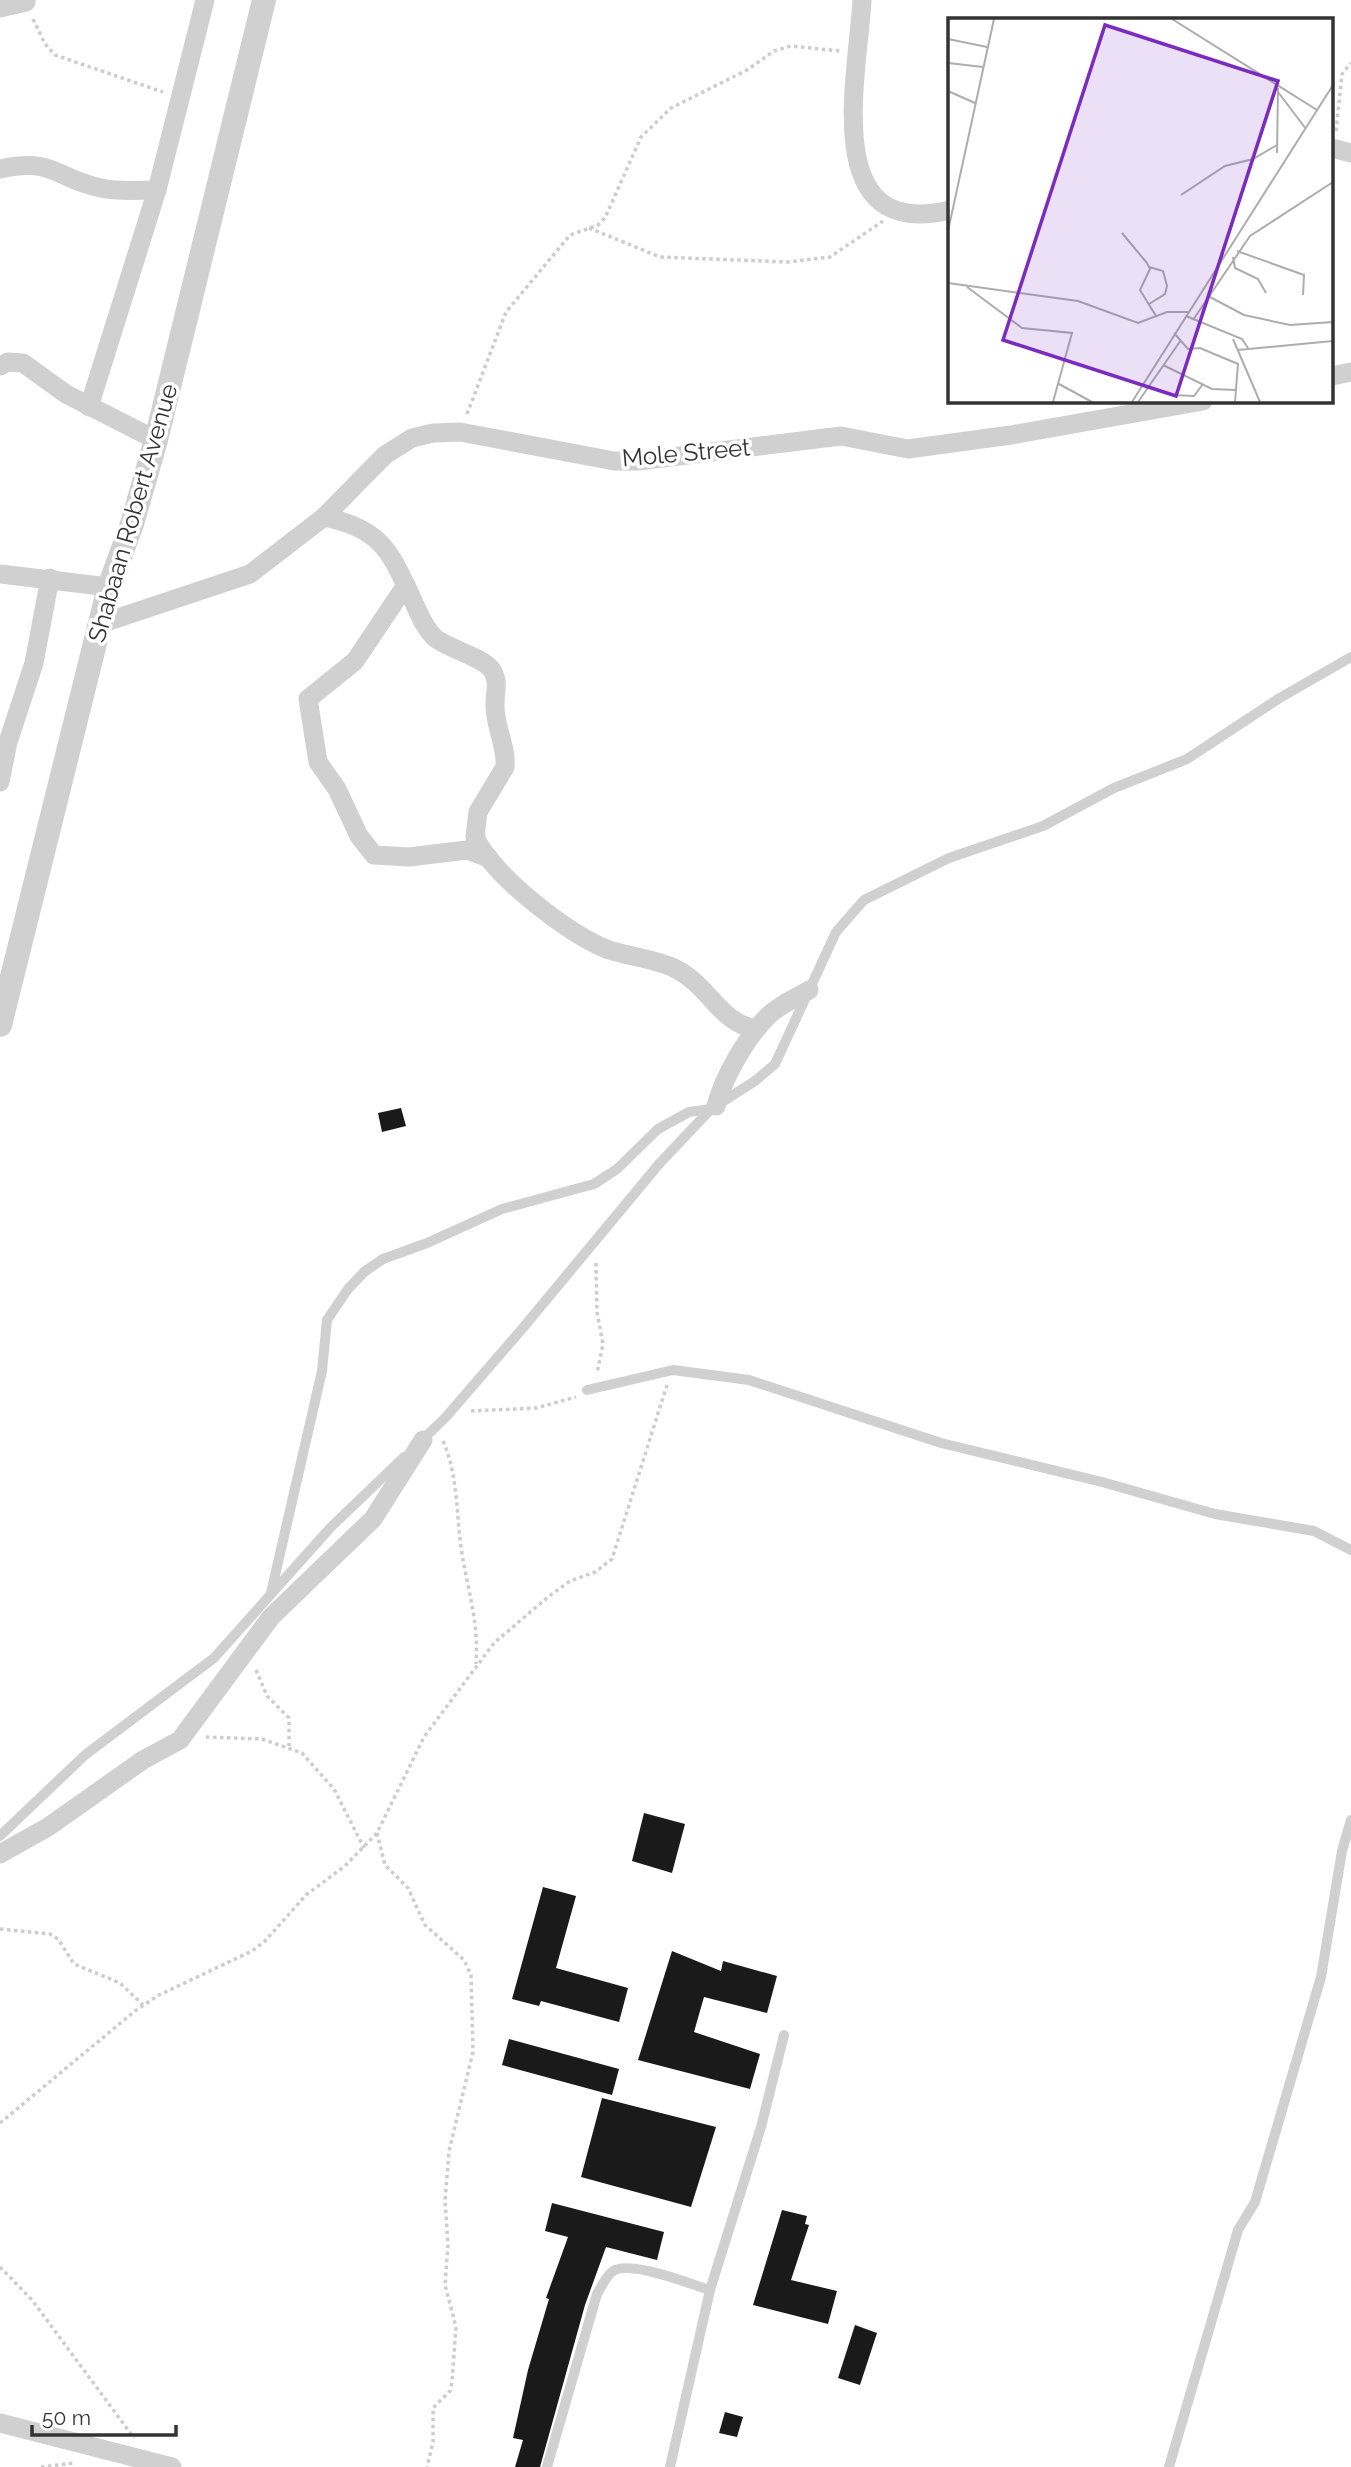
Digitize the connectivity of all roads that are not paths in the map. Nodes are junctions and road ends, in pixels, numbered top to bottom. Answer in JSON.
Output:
{"nodes":[{"id":1,"x":205,"y":0,"type":"edge"},
{"id":2,"x":264,"y":0,"type":"edge"},
{"id":3,"x":862,"y":0,"type":"edge"},
{"id":4,"x":26,"y":2,"type":"road end"},
{"id":5,"x":0,"y":8,"type":"edge"},
{"id":6,"x":0,"y":169,"type":"edge"},
{"id":7,"x":158,"y":190,"type":"junction"},
{"id":8,"x":948,"y":211,"type":"edge"},
{"id":9,"x":0,"y":366,"type":"edge"},
{"id":10,"x":1197,"y":402,"type":"edge"},
{"id":11,"x":89,"y":407,"type":"junction"},
{"id":12,"x":156,"y":440,"type":"junction"},
{"id":13,"x":324,"y":517,"type":"junction"},
{"id":14,"x":0,"y":574,"type":"edge"},
{"id":15,"x":50,"y":578,"type":"junction"},
{"id":16,"x":406,"y":585,"type":"junction"},
{"id":17,"x":109,"y":587,"type":"junction"},
{"id":18,"x":100,"y":624,"type":"junction"},
{"id":19,"x":1351,"y":657,"type":"edge"},
{"id":20,"x":0,"y":782,"type":"edge"},
{"id":21,"x":490,"y":858,"type":"junction"},
{"id":22,"x":809,"y":989,"type":"junction"},
{"id":23,"x":0,"y":1025,"type":"edge"},
{"id":24,"x":756,"y":1028,"type":"junction"},
{"id":25,"x":713,"y":1108,"type":"junction"},
{"id":26,"x":587,"y":1390,"type":"road end"},
{"id":27,"x":430,"y":1433,"type":"junction"},
{"id":28,"x":1351,"y":1550,"type":"edge"},
{"id":29,"x":270,"y":1597,"type":"junction"},
{"id":30,"x":1351,"y":1820,"type":"edge"},
{"id":31,"x":0,"y":1836,"type":"edge"},
{"id":32,"x":0,"y":1854,"type":"edge"},
{"id":33,"x":784,"y":2035,"type":"dead end"},
{"id":34,"x":710,"y":2290,"type":"junction"},
{"id":35,"x":0,"y":2423,"type":"edge"},
{"id":36,"x":172,"y":2467,"type":"edge"},
{"id":37,"x":547,"y":2467,"type":"edge"},
{"id":38,"x":670,"y":2467,"type":"edge"},
{"id":39,"x":1169,"y":2467,"type":"edge"}],
"edges":[{"from":1,"to":7,"type":"street"},
{"from":2,"to":12,"type":"street","name":"Shabaan Robert Avenue"},
{"from":3,"to":8,"type":"street"},
{"from":4,"to":5,"type":"street"},
{"from":6,"to":7,"type":"street"},
{"from":7,"to":11,"type":"street"},
{"from":9,"to":11,"type":"street"},
{"from":10,"to":13,"type":"street","name":"Mole Street"},
{"from":11,"to":12,"type":"street"},
{"from":12,"to":17,"type":"street","name":"Shabaan Robert Avenue"},
{"from":13,"to":16,"type":"street"},
{"from":13,"to":18,"type":"street","name":"Mole Street"},
{"from":14,"to":15,"type":"street"},
{"from":15,"to":17,"type":"street"},
{"from":15,"to":20,"type":"street"},
{"from":16,"to":21,"type":"street"},
{"from":16,"to":21,"type":"street"},
{"from":17,"to":18,"type":"street","name":"Shabaan Robert Avenue"},
{"from":18,"to":23,"type":"street","name":"Shabaan Robert Avenue"},
{"from":19,"to":22,"type":"lane"},
{"from":21,"to":24,"type":"street"},
{"from":22,"to":24,"type":"street"},
{"from":22,"to":25,"type":"lane"},
{"from":24,"to":25,"type":"street"},
{"from":25,"to":27,"type":"lane"},
{"from":25,"to":29,"type":"lane"},
{"from":26,"to":28,"type":"lane"},
{"from":27,"to":29,"type":"lane"},
{"from":27,"to":32,"type":"street"},
{"from":29,"to":31,"type":"lane"},
{"from":30,"to":39,"type":"lane"},
{"from":33,"to":34,"type":"lane"},
{"from":34,"to":37,"type":"lane"},
{"from":34,"to":38,"type":"lane"},
{"from":35,"to":36,"type":"street"}]}
